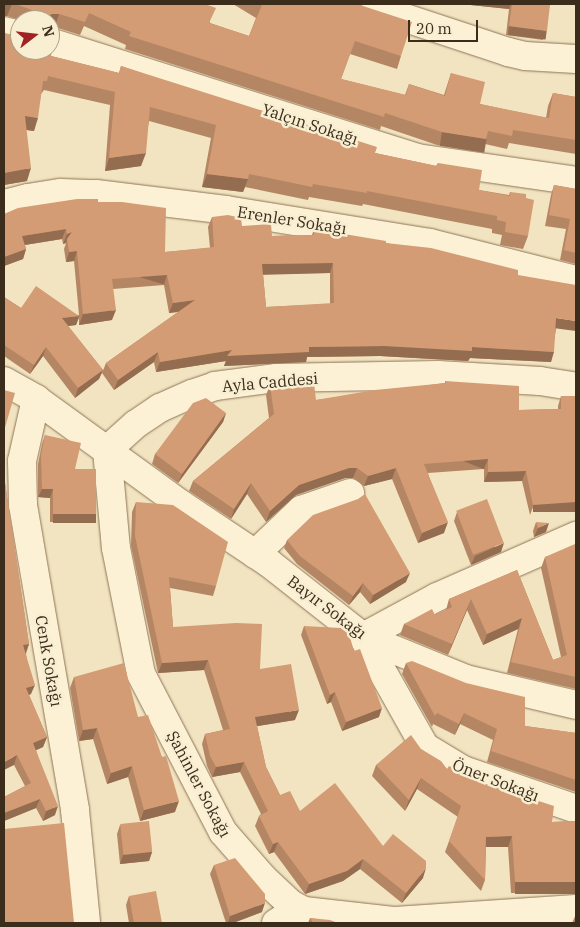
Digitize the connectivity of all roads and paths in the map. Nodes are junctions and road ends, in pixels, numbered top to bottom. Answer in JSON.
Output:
{"nodes":[{"id":1,"x":363,"y":4,"type":"edge"},
{"id":2,"x":60,"y":45,"type":"edge"},
{"id":3,"x":576,"y":59,"type":"edge"},
{"id":4,"x":576,"y":181,"type":"edge"},
{"id":5,"x":4,"y":204,"type":"edge"},
{"id":6,"x":576,"y":280,"type":"edge"},
{"id":7,"x":4,"y":381,"type":"edge"},
{"id":8,"x":576,"y":387,"type":"edge"},
{"id":9,"x":36,"y":399,"type":"junction"},
{"id":10,"x":107,"y":450,"type":"junction"},
{"id":11,"x":350,"y":493,"type":"dead end"},
{"id":12,"x":576,"y":536,"type":"edge"},
{"id":13,"x":255,"y":554,"type":"junction"},
{"id":14,"x":363,"y":637,"type":"junction"},
{"id":15,"x":576,"y":705,"type":"edge"},
{"id":16,"x":576,"y":809,"type":"edge"},
{"id":17,"x":576,"y":909,"type":"edge"},
{"id":18,"x":287,"y":916,"type":"edge"},
{"id":19,"x":86,"y":923,"type":"edge"}],
"edges":[{"from":1,"to":3,"type":"street"},
{"from":2,"to":4,"type":"street","name":"Yalçın Sokağı"},
{"from":5,"to":6,"type":"street","name":"Erenler Sokağı"},
{"from":7,"to":9,"type":"street"},
{"from":8,"to":10,"type":"street","name":"Ayla Caddesi"},
{"from":9,"to":10,"type":"street"},
{"from":9,"to":19,"type":"street","name":"Cenk Sokağı"},
{"from":10,"to":13,"type":"street","name":"Bayır Sokağı"},
{"from":10,"to":18,"type":"street","name":"Şahinler Sokağı"},
{"from":11,"to":13,"type":"street"},
{"from":12,"to":14,"type":"street"},
{"from":13,"to":14,"type":"street","name":"Bayır Sokağı"},
{"from":14,"to":15,"type":"street","name":"Bayır Sokağı"},
{"from":14,"to":16,"type":"street","name":"Öner Sokağı"},
{"from":17,"to":18,"type":"street","name":"Şahinler Sokağı"}]}
